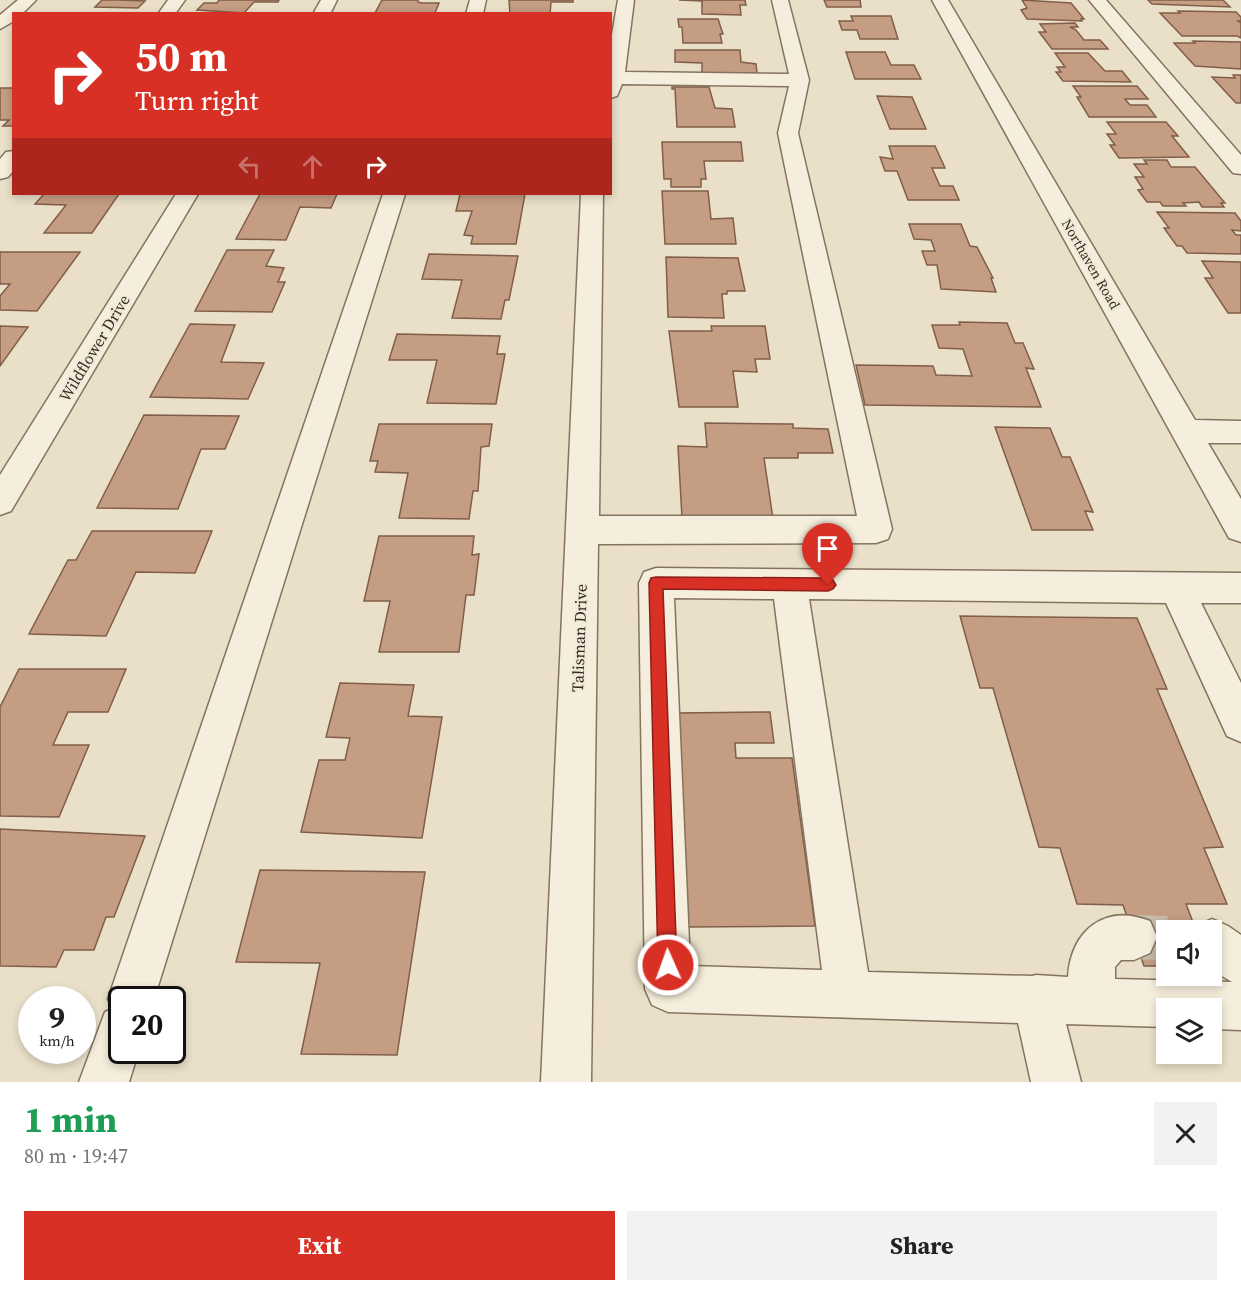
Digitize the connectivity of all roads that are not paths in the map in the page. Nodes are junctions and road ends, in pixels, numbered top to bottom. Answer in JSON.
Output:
{"nodes":[{"id":1,"x":28,"y":0,"type":"edge"},
{"id":2,"x":177,"y":0,"type":"edge"},
{"id":3,"x":626,"y":0,"type":"edge"},
{"id":4,"x":780,"y":0,"type":"edge"},
{"id":5,"x":940,"y":0,"type":"edge"},
{"id":6,"x":1097,"y":0,"type":"edge"},
{"id":7,"x":15,"y":12,"type":"edge"},
{"id":8,"x":168,"y":12,"type":"edge"},
{"id":9,"x":12,"y":15,"type":"edge"},
{"id":10,"x":0,"y":26,"type":"edge"},
{"id":11,"x":617,"y":30,"type":"edge"},
{"id":12,"x":800,"y":80,"type":"junction"},
{"id":13,"x":613,"y":85,"type":"edge"},
{"id":14,"x":12,"y":159,"type":"edge"},
{"id":15,"x":1241,"y":168,"type":"edge"},
{"id":16,"x":0,"y":172,"type":"edge"},
{"id":17,"x":186,"y":195,"type":"edge"},
{"id":18,"x":394,"y":195,"type":"edge"},
{"id":19,"x":592,"y":195,"type":"edge"},
{"id":20,"x":1187,"y":431,"type":"junction"},
{"id":21,"x":1241,"y":432,"type":"edge"},
{"id":22,"x":0,"y":502,"type":"edge"},
{"id":23,"x":1241,"y":528,"type":"edge"},
{"id":24,"x":582,"y":530,"type":"junction"},
{"id":25,"x":789,"y":584,"type":"junction"},
{"id":26,"x":1176,"y":588,"type":"junction"},
{"id":27,"x":1241,"y":588,"type":"edge"},
{"id":28,"x":1241,"y":723,"type":"edge"},
{"id":29,"x":1134,"y":937,"type":"tunnel mouth"},
{"id":30,"x":1222,"y":949,"type":"edge"},
{"id":31,"x":1241,"y":963,"type":"edge"},
{"id":32,"x":135,"y":986,"type":"edge"},
{"id":33,"x":848,"y":993,"type":"junction"},
{"id":34,"x":1036,"y":998,"type":"junction"},
{"id":35,"x":1092,"y":1000,"type":"junction"},
{"id":36,"x":1241,"y":1006,"type":"edge"},
{"id":37,"x":110,"y":1064,"type":"edge"},
{"id":38,"x":104,"y":1082,"type":"edge"},
{"id":39,"x":566,"y":1082,"type":"edge"},
{"id":40,"x":1056,"y":1082,"type":"edge"}],
"edges":[{"from":1,"to":7,"type":"street"},
{"from":2,"to":8,"type":"street"},
{"from":3,"to":11,"type":"street"},
{"from":4,"to":12,"type":"street"},
{"from":5,"to":20,"type":"street","name":"Northaven Road"},
{"from":6,"to":15,"type":"street"},
{"from":9,"to":10,"type":"street"},
{"from":11,"to":13,"type":"street"},
{"from":12,"to":13,"type":"street"},
{"from":12,"to":24,"type":"street"},
{"from":14,"to":16,"type":"street"},
{"from":17,"to":22,"type":"street","name":"Wildflower Drive"},
{"from":18,"to":32,"type":"street"},
{"from":19,"to":24,"type":"street","name":"Talisman Drive"},
{"from":20,"to":21,"type":"street"},
{"from":20,"to":23,"type":"street","name":"Northaven Road"},
{"from":24,"to":39,"type":"street","name":"Talisman Drive"},
{"from":25,"to":26,"type":"street"},
{"from":25,"to":33,"type":"street"},
{"from":25,"to":33,"type":"street"},
{"from":26,"to":27,"type":"street"},
{"from":26,"to":28,"type":"street"},
{"from":29,"to":35,"type":"street"},
{"from":30,"to":31,"type":"street"},
{"from":33,"to":34,"type":"street"},
{"from":34,"to":35,"type":"street"},
{"from":34,"to":40,"type":"street"},
{"from":35,"to":36,"type":"street"},
{"from":37,"to":38,"type":"street"}]}
